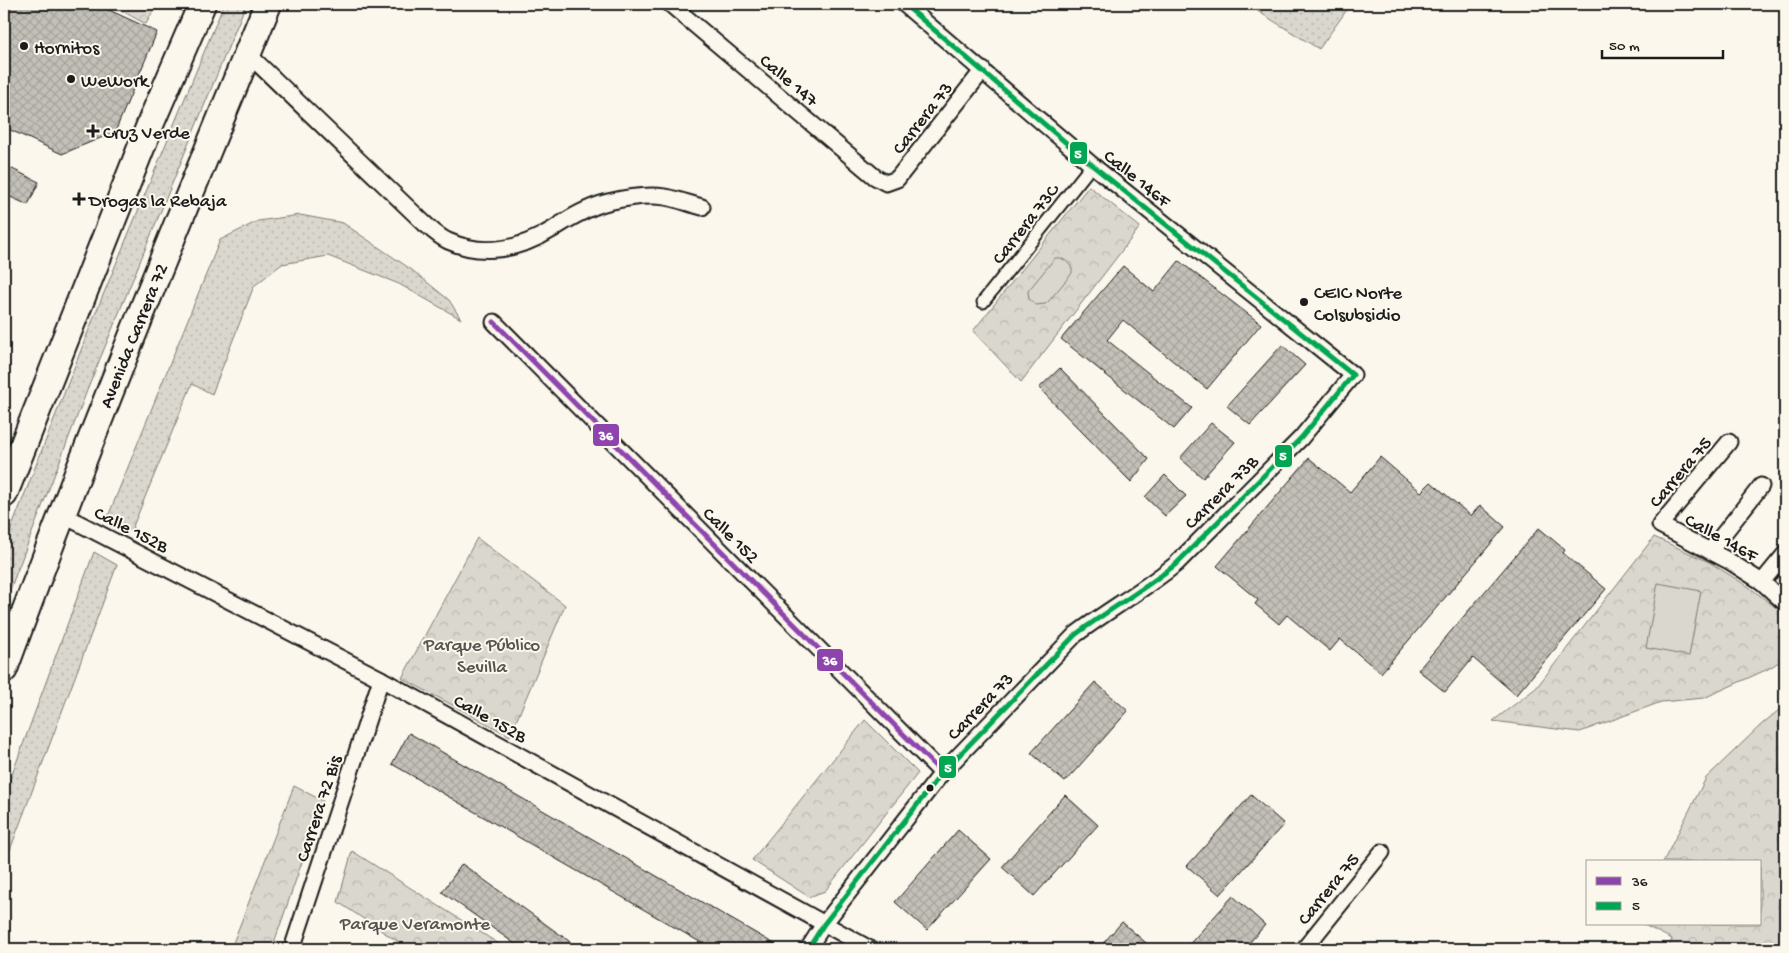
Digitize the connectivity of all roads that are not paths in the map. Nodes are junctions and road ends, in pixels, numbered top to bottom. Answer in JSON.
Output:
{"nodes":[{"id":1,"x":202,"y":4,"type":"edge"},
{"id":2,"x":268,"y":4,"type":"edge"},
{"id":3,"x":670,"y":4,"type":"edge"},
{"id":4,"x":904,"y":4,"type":"edge"},
{"id":5,"x":248,"y":53,"type":"junction"},
{"id":6,"x":983,"y":70,"type":"junction"},
{"id":7,"x":1092,"y":165,"type":"junction"},
{"id":8,"x":886,"y":183,"type":"joint"},
{"id":9,"x":702,"y":207,"type":"dead end"},
{"id":10,"x":983,"y":302,"type":"dead end"},
{"id":11,"x":494,"y":322,"type":"dead end"},
{"id":12,"x":1353,"y":375,"type":"joint"},
{"id":13,"x":1729,"y":442,"type":"dead end"},
{"id":14,"x":6,"y":481,"type":"edge"},
{"id":15,"x":1761,"y":486,"type":"dead end"},
{"id":16,"x":61,"y":514,"type":"junction"},
{"id":17,"x":1660,"y":525,"type":"joint"},
{"id":18,"x":1710,"y":551,"type":"junction"},
{"id":19,"x":1785,"y":554,"type":"edge"},
{"id":20,"x":1762,"y":582,"type":"junction"},
{"id":21,"x":1123,"y":601,"type":"joint"},
{"id":22,"x":1785,"y":603,"type":"edge"},
{"id":23,"x":4,"y":669,"type":"edge"},
{"id":24,"x":381,"y":679,"type":"junction"},
{"id":25,"x":942,"y":774,"type":"junction"},
{"id":26,"x":1382,"y":852,"type":"dead end"},
{"id":27,"x":824,"y":924,"type":"junction"},
{"id":28,"x":292,"y":949,"type":"edge"},
{"id":29,"x":808,"y":949,"type":"edge"},
{"id":30,"x":870,"y":949,"type":"edge"},
{"id":31,"x":1304,"y":949,"type":"edge"}],
"edges":[{"from":1,"to":14,"type":"highway"},
{"from":2,"to":5,"type":"highway","name":"Avenida Carrera 72"},
{"from":3,"to":8,"type":"street","name":"Calle 147"},
{"from":4,"to":6,"type":"street","name":"Calle 146F"},
{"from":5,"to":9,"type":"street"},
{"from":5,"to":16,"type":"highway","name":"Avenida Carrera 72"},
{"from":6,"to":7,"type":"street","name":"Calle 146F"},
{"from":6,"to":8,"type":"street","name":"Carrera 73"},
{"from":7,"to":10,"type":"street","name":"Carrera 73C"},
{"from":7,"to":12,"type":"street","name":"Calle 146F"},
{"from":11,"to":25,"type":"street","name":"Calle 152"},
{"from":12,"to":21,"type":"street","name":"Carrera 73B"},
{"from":13,"to":17,"type":"street","name":"Carrera 75"},
{"from":15,"to":18,"type":"street"},
{"from":16,"to":23,"type":"highway","name":"Avenida Carrera 72"},
{"from":16,"to":24,"type":"street","name":"Calle 152B"},
{"from":17,"to":18,"type":"street","name":"Calle 146F"},
{"from":18,"to":20,"type":"street","name":"Calle 146F"},
{"from":19,"to":20,"type":"street"},
{"from":20,"to":22,"type":"street","name":"Calle 146F"},
{"from":21,"to":25,"type":"street","name":"Carrera 73"},
{"from":24,"to":27,"type":"street","name":"Calle 152B"},
{"from":24,"to":28,"type":"street","name":"Carrera 72 Bis"},
{"from":25,"to":27,"type":"street","name":"Carrera 73"},
{"from":26,"to":31,"type":"street","name":"Carrera 75"},
{"from":27,"to":29,"type":"street","name":"Carrera 73"},
{"from":27,"to":30,"type":"street","name":"Calle 152B"}]}
